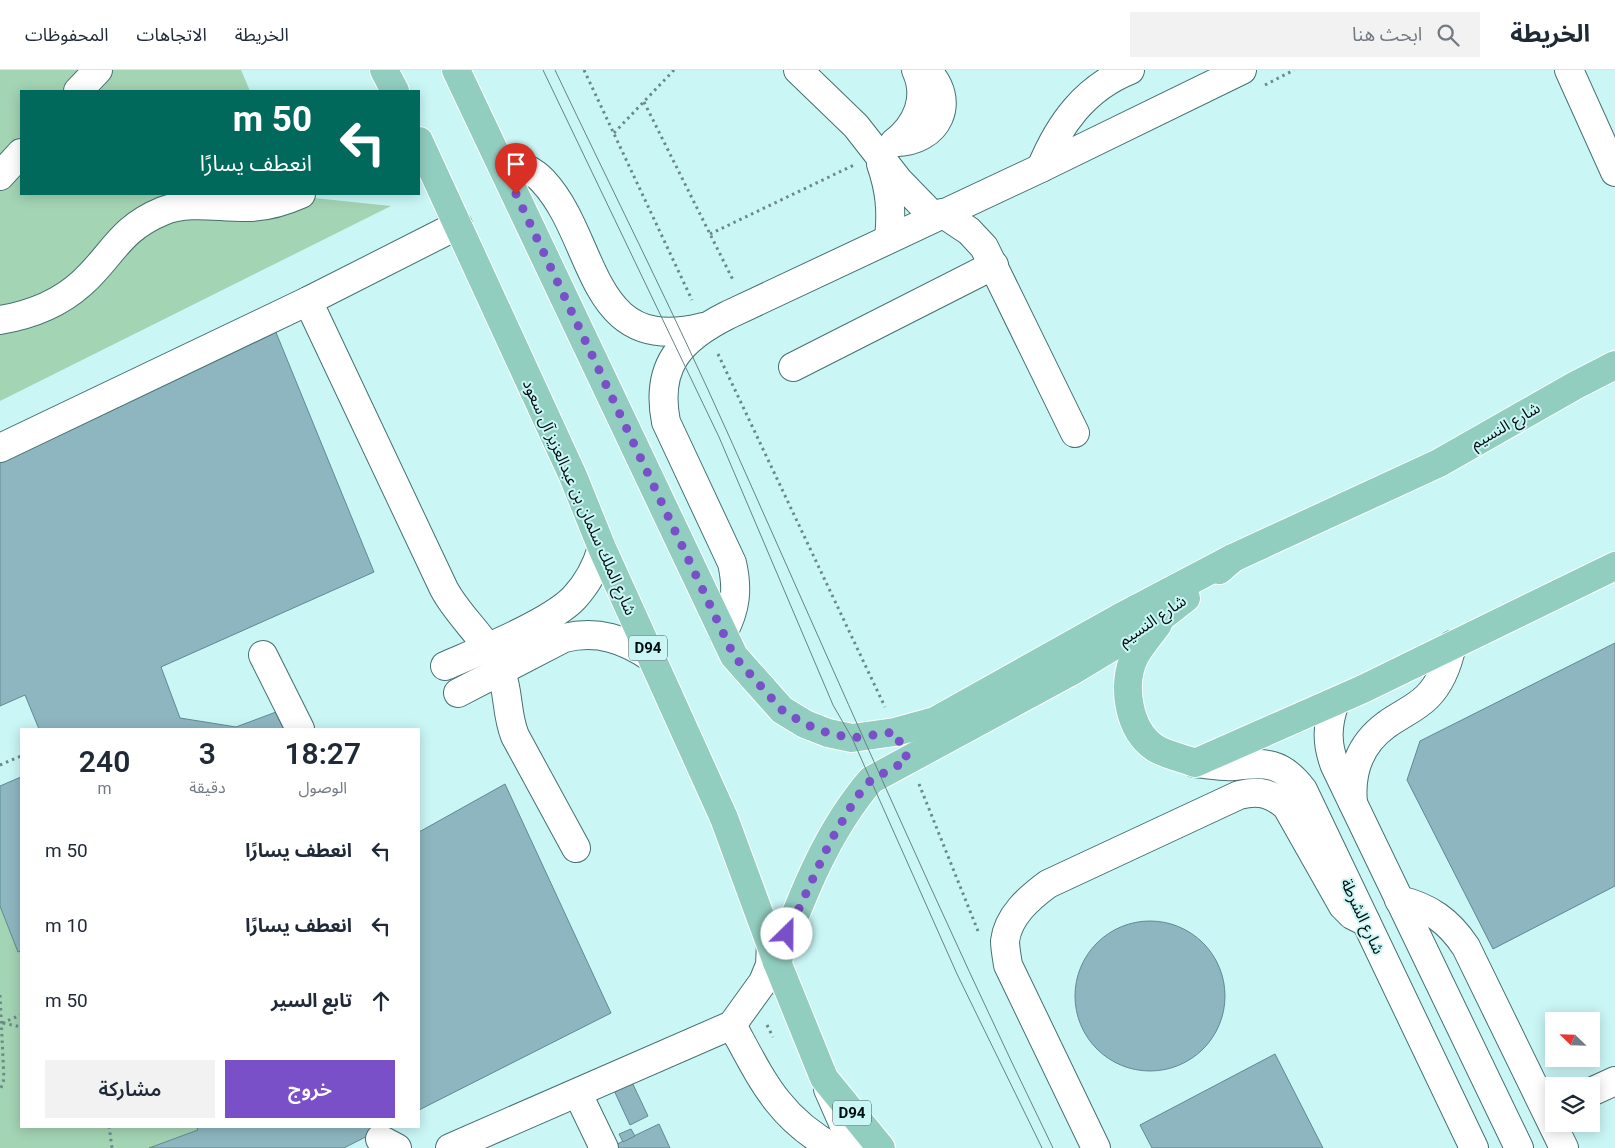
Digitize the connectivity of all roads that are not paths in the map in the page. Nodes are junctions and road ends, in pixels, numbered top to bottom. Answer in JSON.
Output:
{"nodes":[{"id":1,"x":384,"y":70,"type":"edge"},
{"id":2,"x":456,"y":70,"type":"edge"},
{"id":3,"x":798,"y":70,"type":"edge"},
{"id":4,"x":916,"y":70,"type":"edge"},
{"id":5,"x":926,"y":70,"type":"edge"},
{"id":6,"x":1130,"y":70,"type":"edge"},
{"id":7,"x":1242,"y":70,"type":"edge"},
{"id":8,"x":1569,"y":70,"type":"edge"},
{"id":9,"x":394,"y":90,"type":"edge"},
{"id":10,"x":420,"y":143,"type":"edge"},
{"id":11,"x":886,"y":148,"type":"junction"},
{"id":12,"x":20,"y":154,"type":"edge"},
{"id":13,"x":499,"y":159,"type":"junction"},
{"id":14,"x":1041,"y":168,"type":"junction"},
{"id":15,"x":1615,"y":172,"type":"edge"},
{"id":16,"x":0,"y":176,"type":"edge"},
{"id":17,"x":986,"y":192,"type":"junction"},
{"id":18,"x":298,"y":195,"type":"edge"},
{"id":19,"x":938,"y":215,"type":"junction"},
{"id":20,"x":458,"y":225,"type":"junction"},
{"id":21,"x":889,"y":238,"type":"junction"},
{"id":22,"x":980,"y":241,"type":"junction"},
{"id":23,"x":994,"y":265,"type":"junction"},
{"id":24,"x":308,"y":301,"type":"junction"},
{"id":25,"x":0,"y":320,"type":"edge"},
{"id":26,"x":705,"y":327,"type":"junction"},
{"id":27,"x":1615,"y":365,"type":"edge"},
{"id":28,"x":793,"y":367,"type":"dead end"},
{"id":29,"x":1075,"y":433,"type":"dead end"},
{"id":30,"x":0,"y":448,"type":"edge"},
{"id":31,"x":602,"y":548,"type":"junction"},
{"id":32,"x":1233,"y":558,"type":"junction"},
{"id":33,"x":1615,"y":566,"type":"edge"},
{"id":34,"x":1163,"y":616,"type":"junction"},
{"id":35,"x":729,"y":644,"type":"junction"},
{"id":36,"x":1452,"y":645,"type":"junction"},
{"id":37,"x":263,"y":656,"type":"dead end"},
{"id":38,"x":652,"y":658,"type":"junction"},
{"id":39,"x":494,"y":659,"type":"junction"},
{"id":40,"x":445,"y":666,"type":"dead end"},
{"id":41,"x":458,"y":693,"type":"dead end"},
{"id":42,"x":1335,"y":702,"type":"junction"},
{"id":43,"x":299,"y":728,"type":"edge"},
{"id":44,"x":1195,"y":763,"type":"junction"},
{"id":45,"x":1353,"y":804,"type":"junction"},
{"id":46,"x":576,"y":848,"type":"dead end"},
{"id":47,"x":1399,"y":900,"type":"junction"},
{"id":48,"x":1366,"y":922,"type":"junction"},
{"id":49,"x":774,"y":952,"type":"junction"},
{"id":50,"x":732,"y":1025,"type":"junction"},
{"id":51,"x":824,"y":1078,"type":"junction"},
{"id":52,"x":1615,"y":1080,"type":"edge"},
{"id":53,"x":1600,"y":1088,"type":"edge"},
{"id":54,"x":578,"y":1094,"type":"junction"},
{"id":55,"x":1545,"y":1102,"type":"edge"},
{"id":56,"x":1558,"y":1132,"type":"edge"},
{"id":57,"x":455,"y":1147,"type":"edge"},
{"id":58,"x":604,"y":1148,"type":"edge"},
{"id":59,"x":834,"y":1148,"type":"edge"},
{"id":60,"x":854,"y":1148,"type":"edge"},
{"id":61,"x":881,"y":1148,"type":"edge"},
{"id":62,"x":1096,"y":1148,"type":"edge"},
{"id":63,"x":1474,"y":1148,"type":"edge"},
{"id":64,"x":1519,"y":1148,"type":"edge"},
{"id":65,"x":1564,"y":1148,"type":"edge"}],
"edges":[{"from":1,"to":9,"type":"main road"},
{"from":2,"to":13,"type":"main road"},
{"from":3,"to":11,"type":"street"},
{"from":4,"to":11,"type":"street"},
{"from":5,"to":11,"type":"street"},
{"from":6,"to":14,"type":"street"},
{"from":7,"to":14,"type":"street"},
{"from":8,"to":15,"type":"street"},
{"from":10,"to":20,"type":"main road","name":"شارع الملك سلمان بن عبدالعزيز آل سعود","number":"D94"},
{"from":11,"to":19,"type":"street"},
{"from":11,"to":21,"type":"street"},
{"from":12,"to":16,"type":"street"},
{"from":13,"to":26,"type":"street"},
{"from":13,"to":35,"type":"main road"},
{"from":14,"to":17,"type":"street"},
{"from":17,"to":19,"type":"street"},
{"from":17,"to":22,"type":"street"},
{"from":18,"to":25,"type":"street"},
{"from":19,"to":21,"type":"street"},
{"from":19,"to":22,"type":"street"},
{"from":20,"to":24,"type":"street"},
{"from":20,"to":31,"type":"main road","name":"شارع الملك سلمان بن عبدالعزيز آل سعود","number":"D94"},
{"from":21,"to":26,"type":"street"},
{"from":22,"to":23,"type":"street"},
{"from":23,"to":28,"type":"street"},
{"from":23,"to":29,"type":"street"},
{"from":24,"to":30,"type":"street"},
{"from":24,"to":39,"type":"street"},
{"from":26,"to":35,"type":"street"},
{"from":27,"to":32,"type":"main road","name":"شارع النسيم"},
{"from":31,"to":38,"type":"main road","name":"شارع الملك سلمان بن عبدالعزيز آل سعود","number":"D94"},
{"from":31,"to":39,"type":"street"},
{"from":32,"to":34,"type":"main road","name":"شارع النسيم"},
{"from":32,"to":35,"type":"main road"},
{"from":33,"to":36,"type":"main road"},
{"from":34,"to":44,"type":"main road"},
{"from":34,"to":49,"type":"main road","name":"شارع النسيم"},
{"from":36,"to":42,"type":"main road"},
{"from":36,"to":45,"type":"street"},
{"from":37,"to":43,"type":"street"},
{"from":38,"to":39,"type":"street"},
{"from":38,"to":49,"type":"main road","name":"شارع الملك سلمان بن عبدالعزيز آل سعود","number":"D94"},
{"from":39,"to":40,"type":"street"},
{"from":39,"to":41,"type":"street"},
{"from":39,"to":46,"type":"street"},
{"from":42,"to":44,"type":"main road"},
{"from":42,"to":45,"type":"street"},
{"from":44,"to":48,"type":"street","name":"شارع الشرطة"},
{"from":45,"to":47,"type":"street"},
{"from":47,"to":55,"type":"street"},
{"from":47,"to":64,"type":"street"},
{"from":48,"to":62,"type":"street"},
{"from":48,"to":63,"type":"street","name":"شارع الشرطة"},
{"from":49,"to":50,"type":"street"},
{"from":49,"to":51,"type":"main road","name":"شارع الملك سلمان بن عبدالعزيز آل سعود","number":"D94"},
{"from":50,"to":54,"type":"street"},
{"from":50,"to":59,"type":"street"},
{"from":51,"to":60,"type":"street"},
{"from":51,"to":61,"type":"main road","name":"شارع الملك سلمان بن عبدالعزيز آل سعود","number":"D94"},
{"from":52,"to":53,"type":"street"},
{"from":54,"to":57,"type":"street"},
{"from":54,"to":58,"type":"street"},
{"from":56,"to":65,"type":"street"}]}
